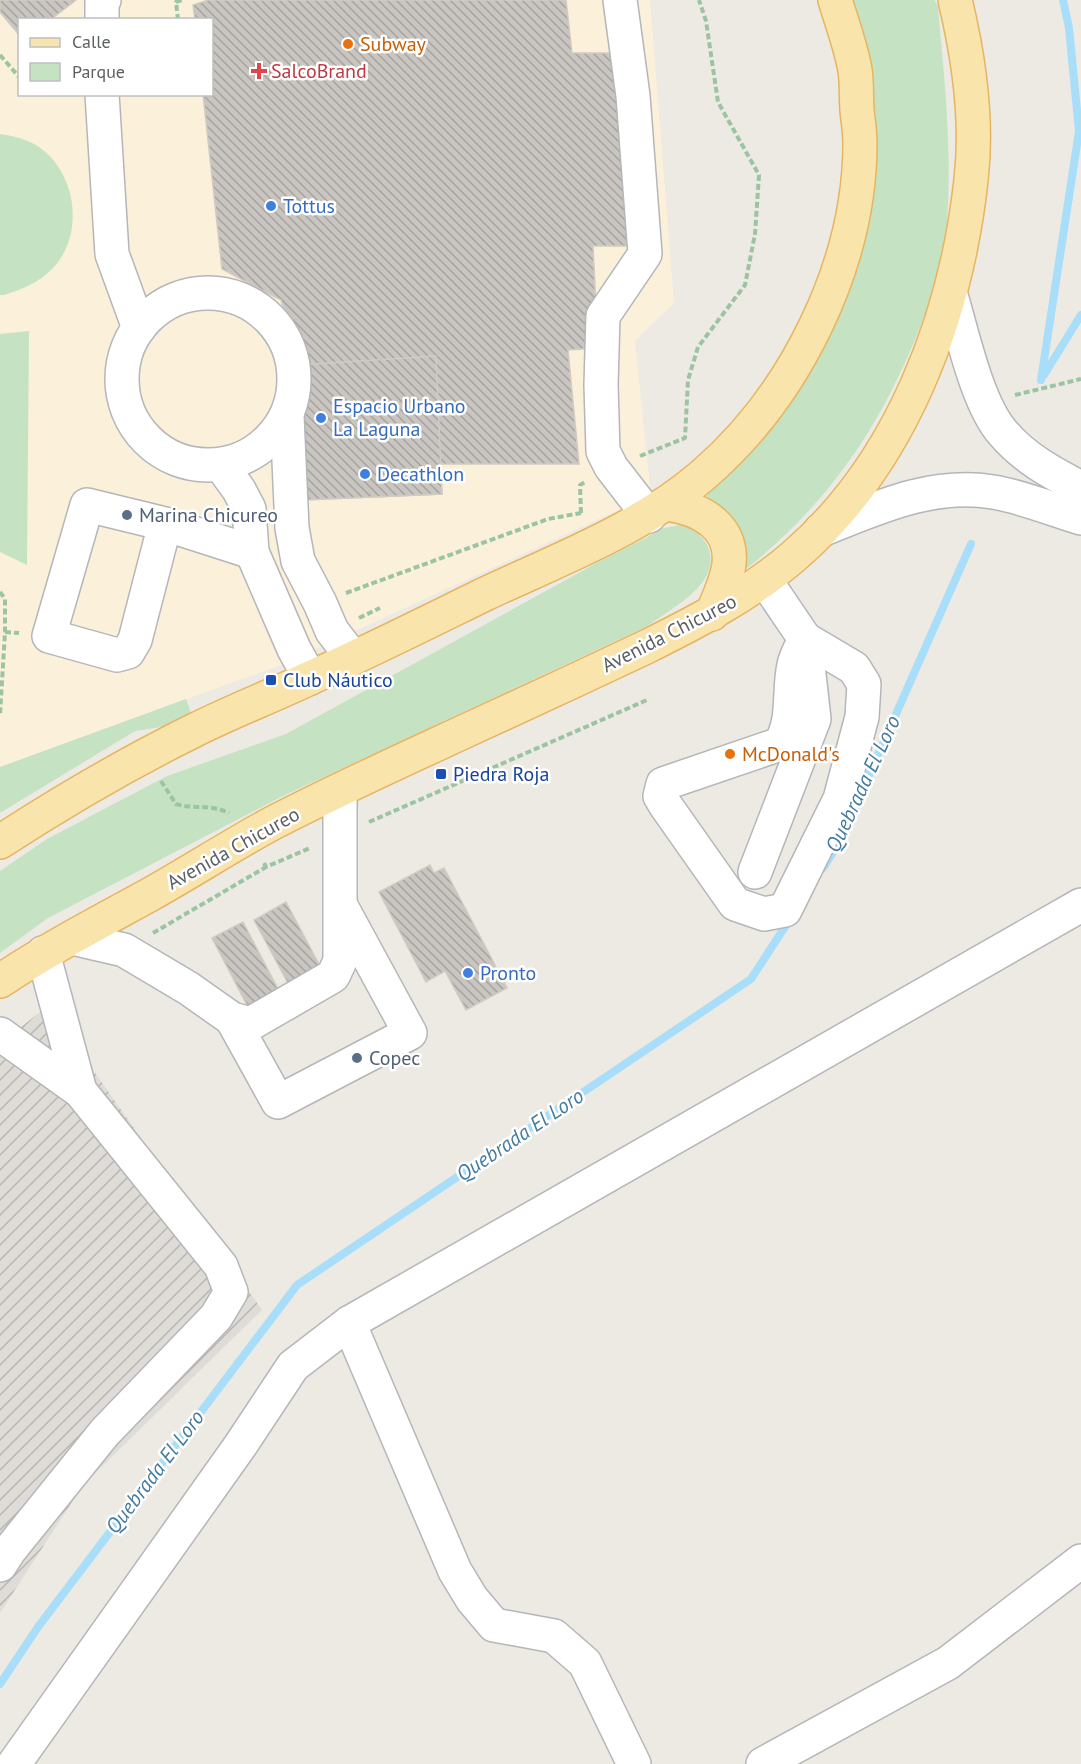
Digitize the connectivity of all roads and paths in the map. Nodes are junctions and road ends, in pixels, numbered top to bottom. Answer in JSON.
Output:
{"nodes":[{"id":1,"x":104,"y":0,"type":"edge"},
{"id":2,"x":182,"y":0,"type":"edge"},
{"id":3,"x":620,"y":0,"type":"edge"},
{"id":4,"x":699,"y":0,"type":"edge"},
{"id":5,"x":835,"y":0,"type":"edge"},
{"id":6,"x":955,"y":0,"type":"edge"},
{"id":7,"x":102,"y":18,"type":"edge"},
{"id":8,"x":178,"y":18,"type":"edge"},
{"id":9,"x":0,"y":55,"type":"edge"},
{"id":10,"x":18,"y":76,"type":"edge"},
{"id":11,"x":102,"y":96,"type":"edge"},
{"id":12,"x":950,"y":292,"type":"junction"},
{"id":13,"x":139,"y":328,"type":"junction"},
{"id":14,"x":1081,"y":379,"type":"edge"},
{"id":15,"x":984,"y":402,"type":"junction"},
{"id":16,"x":287,"y":416,"type":"junction"},
{"id":17,"x":220,"y":465,"type":"junction"},
{"id":18,"x":611,"y":467,"type":"junction"},
{"id":19,"x":1081,"y":488,"type":"edge"},
{"id":20,"x":657,"y":510,"type":"junction"},
{"id":21,"x":1081,"y":518,"type":"edge"},
{"id":22,"x":165,"y":524,"type":"junction"},
{"id":23,"x":821,"y":530,"type":"junction"},
{"id":24,"x":252,"y":552,"type":"junction"},
{"id":25,"x":765,"y":580,"type":"junction"},
{"id":26,"x":0,"y":592,"type":"edge"},
{"id":27,"x":320,"y":603,"type":"junction"},
{"id":28,"x":712,"y":614,"type":"junction"},
{"id":29,"x":805,"y":639,"type":"junction"},
{"id":30,"x":352,"y":658,"type":"junction"},
{"id":31,"x":310,"y":678,"type":"junction"},
{"id":32,"x":647,"y":700,"type":"dead end"},
{"id":33,"x":0,"y":715,"type":"edge"},
{"id":34,"x":146,"y":755,"type":"junction"},
{"id":35,"x":340,"y":790,"type":"junction"},
{"id":36,"x":340,"y":834,"type":"junction"},
{"id":37,"x":249,"y":837,"type":"junction"},
{"id":38,"x":0,"y":842,"type":"edge"},
{"id":39,"x":755,"y":872,"type":"dead end"},
{"id":40,"x":340,"y":905,"type":"junction"},
{"id":41,"x":1081,"y":905,"type":"edge"},
{"id":42,"x":72,"y":938,"type":"junction"},
{"id":43,"x":43,"y":953,"type":"junction"},
{"id":44,"x":0,"y":981,"type":"edge"},
{"id":45,"x":232,"y":1019,"type":"junction"},
{"id":46,"x":0,"y":1034,"type":"edge"},
{"id":47,"x":80,"y":1091,"type":"junction"},
{"id":48,"x":349,"y":1323,"type":"junction"},
{"id":49,"x":1081,"y":1561,"type":"edge"},
{"id":50,"x":0,"y":1565,"type":"edge"},
{"id":51,"x":14,"y":1764,"type":"edge"},
{"id":52,"x":634,"y":1764,"type":"edge"},
{"id":53,"x":763,"y":1764,"type":"edge"}],
"edges":[{"from":1,"to":7,"type":"street"},
{"from":2,"to":8,"type":"path"},
{"from":3,"to":18,"type":"street"},
{"from":4,"to":18,"type":"path"},
{"from":5,"to":20,"type":"main road"},
{"from":6,"to":12,"type":"main road","name":"Avenida Chicureo"},
{"from":9,"to":10,"type":"path"},
{"from":11,"to":13,"type":"street"},
{"from":12,"to":15,"type":"street"},
{"from":12,"to":23,"type":"main road","name":"Avenida Chicureo"},
{"from":13,"to":16,"type":"street"},
{"from":13,"to":17,"type":"street"},
{"from":14,"to":15,"type":"path"},
{"from":15,"to":19,"type":"street"},
{"from":16,"to":17,"type":"street"},
{"from":16,"to":27,"type":"street"},
{"from":17,"to":24,"type":"street"},
{"from":18,"to":20,"type":"street"},
{"from":18,"to":27,"type":"path"},
{"from":20,"to":28,"type":"main road"},
{"from":20,"to":30,"type":"main road"},
{"from":21,"to":23,"type":"street"},
{"from":22,"to":22,"type":"street"},
{"from":22,"to":24,"type":"street"},
{"from":23,"to":25,"type":"main road","name":"Avenida Chicureo"},
{"from":24,"to":31,"type":"street"},
{"from":25,"to":28,"type":"main road","name":"Avenida Chicureo"},
{"from":25,"to":29,"type":"street"},
{"from":26,"to":33,"type":"path"},
{"from":27,"to":30,"type":"street"},
{"from":28,"to":35,"type":"main road","name":"Avenida Chicureo"},
{"from":29,"to":29,"type":"street"},
{"from":29,"to":39,"type":"street"},
{"from":30,"to":31,"type":"main road"},
{"from":31,"to":34,"type":"main road"},
{"from":32,"to":36,"type":"path"},
{"from":34,"to":37,"type":"path"},
{"from":34,"to":38,"type":"main road"},
{"from":35,"to":36,"type":"street"},
{"from":35,"to":37,"type":"main road","name":"Avenida Chicureo"},
{"from":36,"to":37,"type":"path"},
{"from":36,"to":40,"type":"street"},
{"from":37,"to":42,"type":"main road","name":"Avenida Chicureo"},
{"from":40,"to":45,"type":"street"},
{"from":40,"to":45,"type":"street"},
{"from":41,"to":48,"type":"street"},
{"from":42,"to":43,"type":"main road","name":"Avenida Chicureo"},
{"from":42,"to":45,"type":"street"},
{"from":43,"to":44,"type":"main road","name":"Avenida Chicureo"},
{"from":43,"to":47,"type":"street"},
{"from":46,"to":47,"type":"street"},
{"from":47,"to":50,"type":"street"},
{"from":48,"to":51,"type":"street"},
{"from":48,"to":52,"type":"street"},
{"from":49,"to":53,"type":"street"}]}
